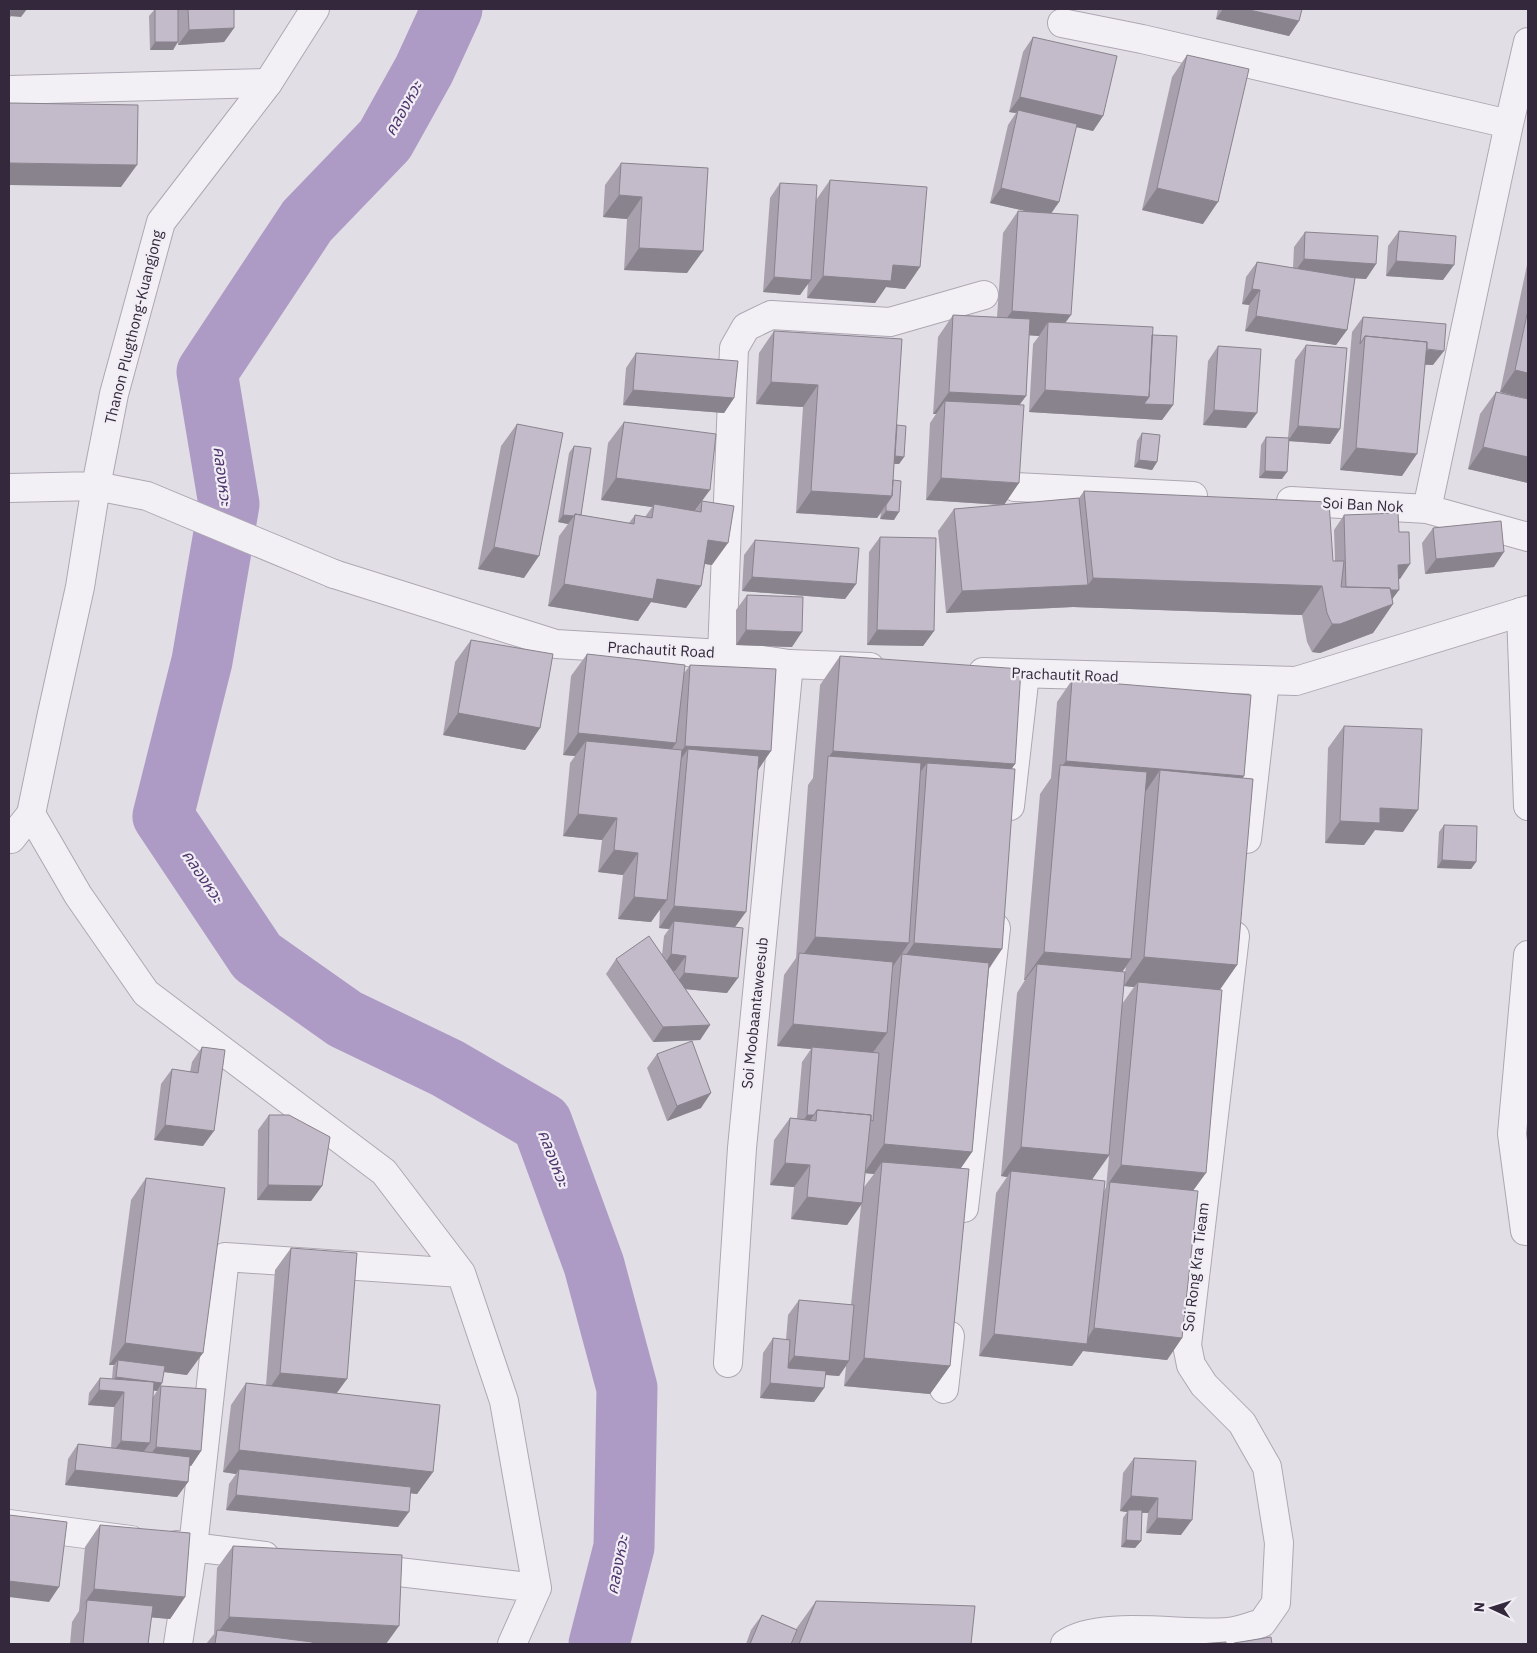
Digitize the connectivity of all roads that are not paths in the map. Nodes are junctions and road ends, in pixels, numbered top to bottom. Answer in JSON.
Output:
{"nodes":[{"id":1,"x":315,"y":9,"type":"edge"},
{"id":2,"x":1062,"y":23,"type":"dead end"},
{"id":3,"x":1528,"y":42,"type":"edge"},
{"id":4,"x":268,"y":83,"type":"junction"},
{"id":5,"x":9,"y":90,"type":"edge"},
{"id":6,"x":1508,"y":124,"type":"junction"},
{"id":7,"x":984,"y":295,"type":"dead end"},
{"id":8,"x":96,"y":486,"type":"junction"},
{"id":9,"x":1015,"y":487,"type":"edge"},
{"id":10,"x":9,"y":488,"type":"edge"},
{"id":11,"x":1221,"y":498,"type":"edge"},
{"id":12,"x":1270,"y":500,"type":"edge"},
{"id":13,"x":1427,"y":509,"type":"junction"},
{"id":14,"x":1528,"y":537,"type":"edge"},
{"id":15,"x":1525,"y":611,"type":"edge"},
{"id":16,"x":722,"y":654,"type":"junction"},
{"id":17,"x":789,"y":664,"type":"junction"},
{"id":18,"x":897,"y":668,"type":"edge"},
{"id":19,"x":956,"y":671,"type":"edge"},
{"id":20,"x":1025,"y":674,"type":"junction"},
{"id":21,"x":1265,"y":680,"type":"junction"},
{"id":22,"x":1528,"y":806,"type":"edge"},
{"id":23,"x":31,"y":814,"type":"junction"},
{"id":24,"x":1007,"y":833,"type":"edge"},
{"id":25,"x":9,"y":838,"type":"edge"},
{"id":26,"x":1244,"y":859,"type":"edge"},
{"id":27,"x":999,"y":902,"type":"edge"},
{"id":28,"x":1238,"y":909,"type":"edge"},
{"id":29,"x":1528,"y":955,"type":"edge"},
{"id":30,"x":962,"y":1230,"type":"edge"},
{"id":31,"x":1525,"y":1231,"type":"dead end"},
{"id":32,"x":460,"y":1273,"type":"junction"},
{"id":33,"x":953,"y":1309,"type":"edge"},
{"id":34,"x":728,"y":1363,"type":"dead end"},
{"id":35,"x":944,"y":1389,"type":"edge"},
{"id":36,"x":9,"y":1524,"type":"edge"},
{"id":37,"x":193,"y":1547,"type":"junction"},
{"id":38,"x":291,"y":1559,"type":"edge"},
{"id":39,"x":340,"y":1565,"type":"edge"},
{"id":40,"x":537,"y":1588,"type":"junction"},
{"id":41,"x":178,"y":1644,"type":"edge"},
{"id":42,"x":512,"y":1644,"type":"edge"},
{"id":43,"x":1065,"y":1644,"type":"edge"}],
"edges":[{"from":1,"to":4,"type":"street","name":"Thanon Plugthong-Kuangjong"},
{"from":2,"to":6,"type":"street"},
{"from":3,"to":6,"type":"street"},
{"from":4,"to":5,"type":"street"},
{"from":4,"to":8,"type":"street","name":"Thanon Plugthong-Kuangjong"},
{"from":6,"to":13,"type":"street"},
{"from":7,"to":16,"type":"street"},
{"from":8,"to":10,"type":"street"},
{"from":8,"to":16,"type":"street","name":"Prachautit Road"},
{"from":8,"to":23,"type":"street","name":"Thanon Plugthong-Kuangjong"},
{"from":9,"to":11,"type":"street"},
{"from":12,"to":13,"type":"street","name":"Soi Ban Nok"},
{"from":13,"to":14,"type":"street","name":"Soi Ban Nok"},
{"from":15,"to":21,"type":"street","name":"Prachautit Road"},
{"from":15,"to":22,"type":"street"},
{"from":16,"to":17,"type":"street","name":"Prachautit Road"},
{"from":17,"to":18,"type":"street","name":"Prachautit Road"},
{"from":17,"to":34,"type":"street","name":"Soi Moobaantaweesub"},
{"from":19,"to":20,"type":"street","name":"Prachautit Road"},
{"from":20,"to":21,"type":"street","name":"Prachautit Road"},
{"from":20,"to":24,"type":"street"},
{"from":21,"to":26,"type":"street"},
{"from":23,"to":25,"type":"street"},
{"from":23,"to":32,"type":"street"},
{"from":27,"to":30,"type":"street"},
{"from":28,"to":43,"type":"street","name":"Soi Rong Kra Tieam"},
{"from":29,"to":31,"type":"street"},
{"from":32,"to":37,"type":"street"},
{"from":32,"to":40,"type":"street"},
{"from":33,"to":35,"type":"street"},
{"from":36,"to":37,"type":"street"},
{"from":37,"to":38,"type":"street"},
{"from":37,"to":41,"type":"street"},
{"from":39,"to":40,"type":"street"},
{"from":40,"to":42,"type":"street"}]}
